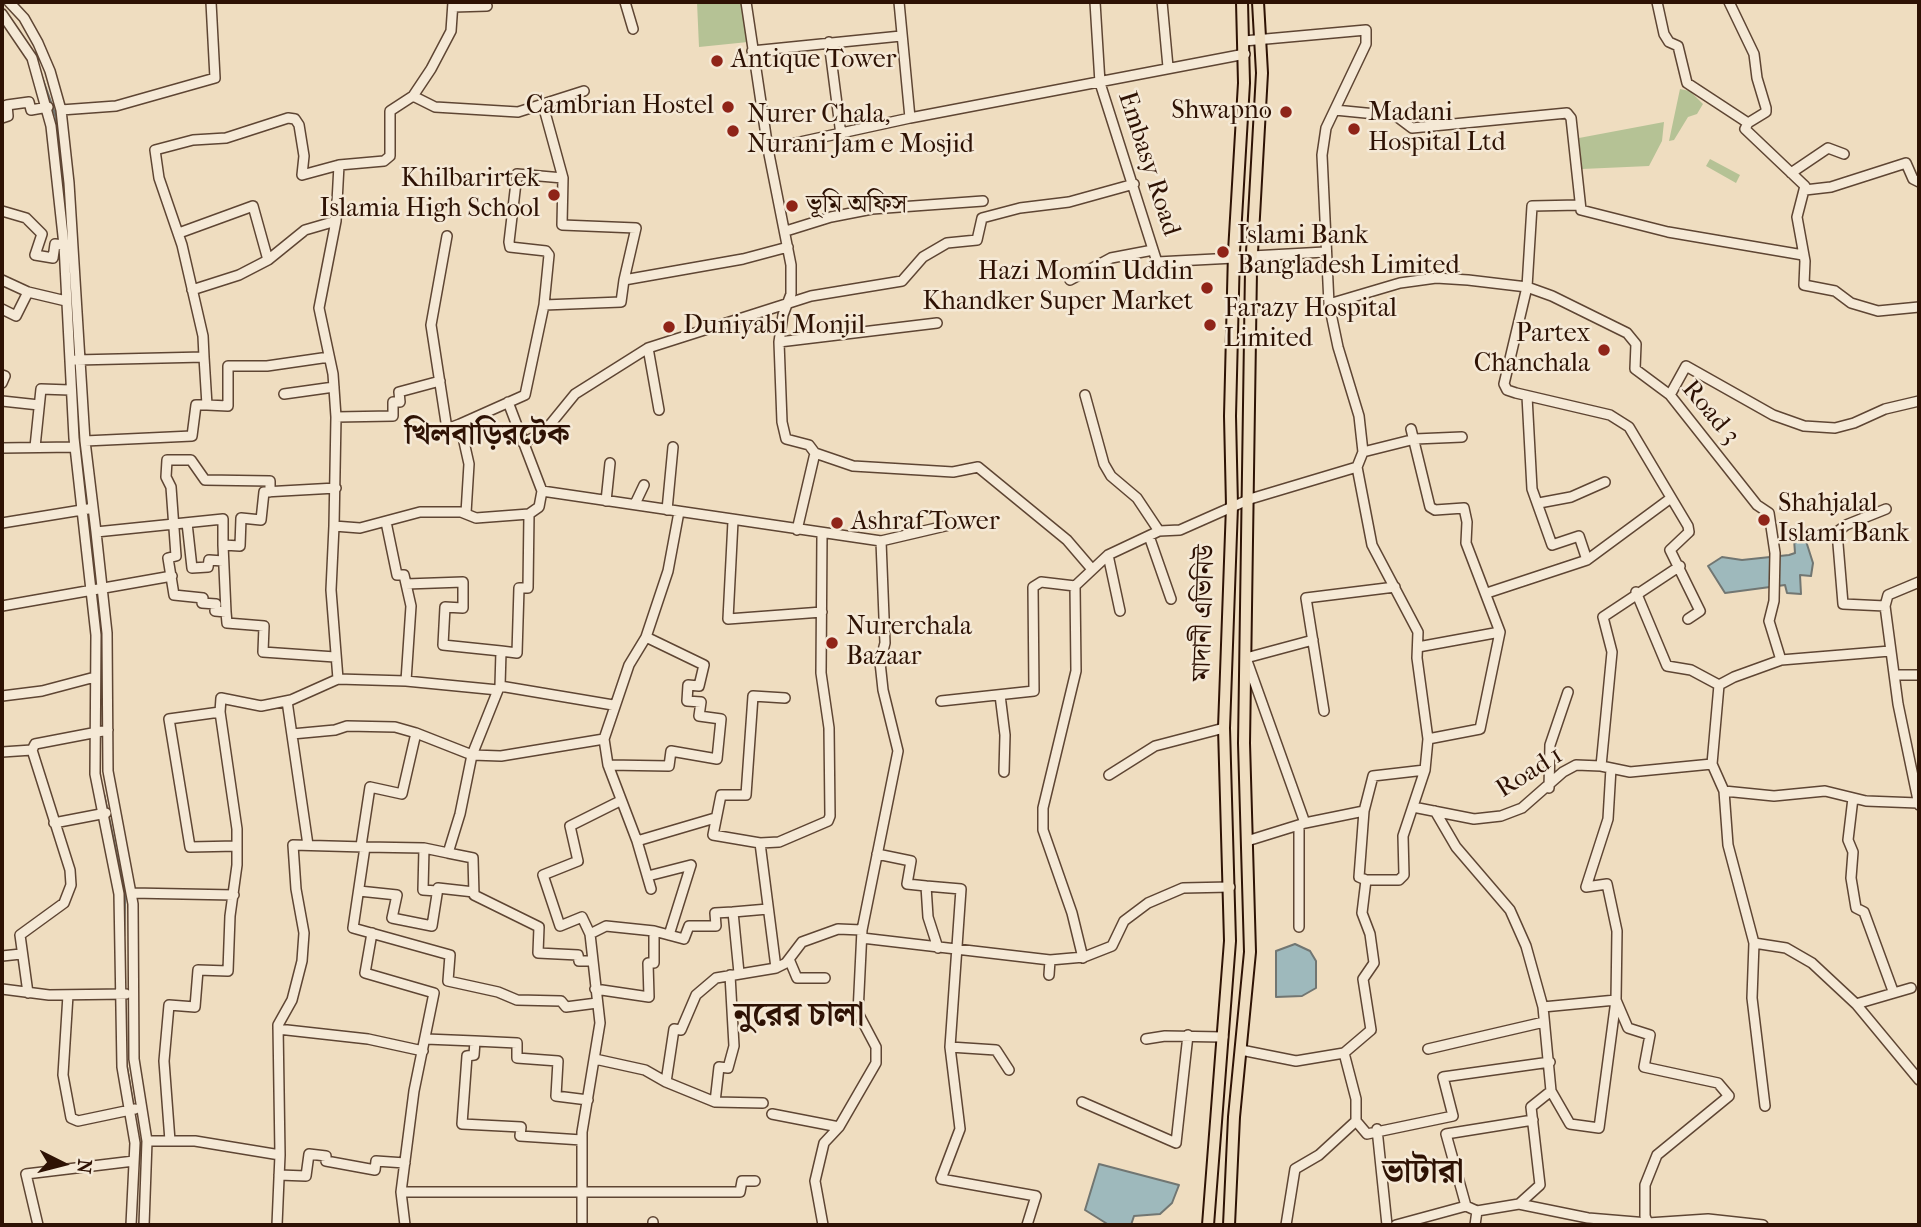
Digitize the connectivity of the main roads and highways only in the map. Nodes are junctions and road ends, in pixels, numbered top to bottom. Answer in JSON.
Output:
{"nodes":[{"id":1,"x":1242,"y":2,"type":"edge"},
{"id":2,"x":1258,"y":2,"type":"edge"},
{"id":3,"x":1208,"y":1225,"type":"edge"},
{"id":4,"x":1229,"y":1225,"type":"edge"}],
"edges":[{"from":1,"to":3,"type":"main road","name":"মাদানী এভিনিউ"},
{"from":2,"to":4,"type":"main road","name":"মাদানী এভিনিউ"}]}
